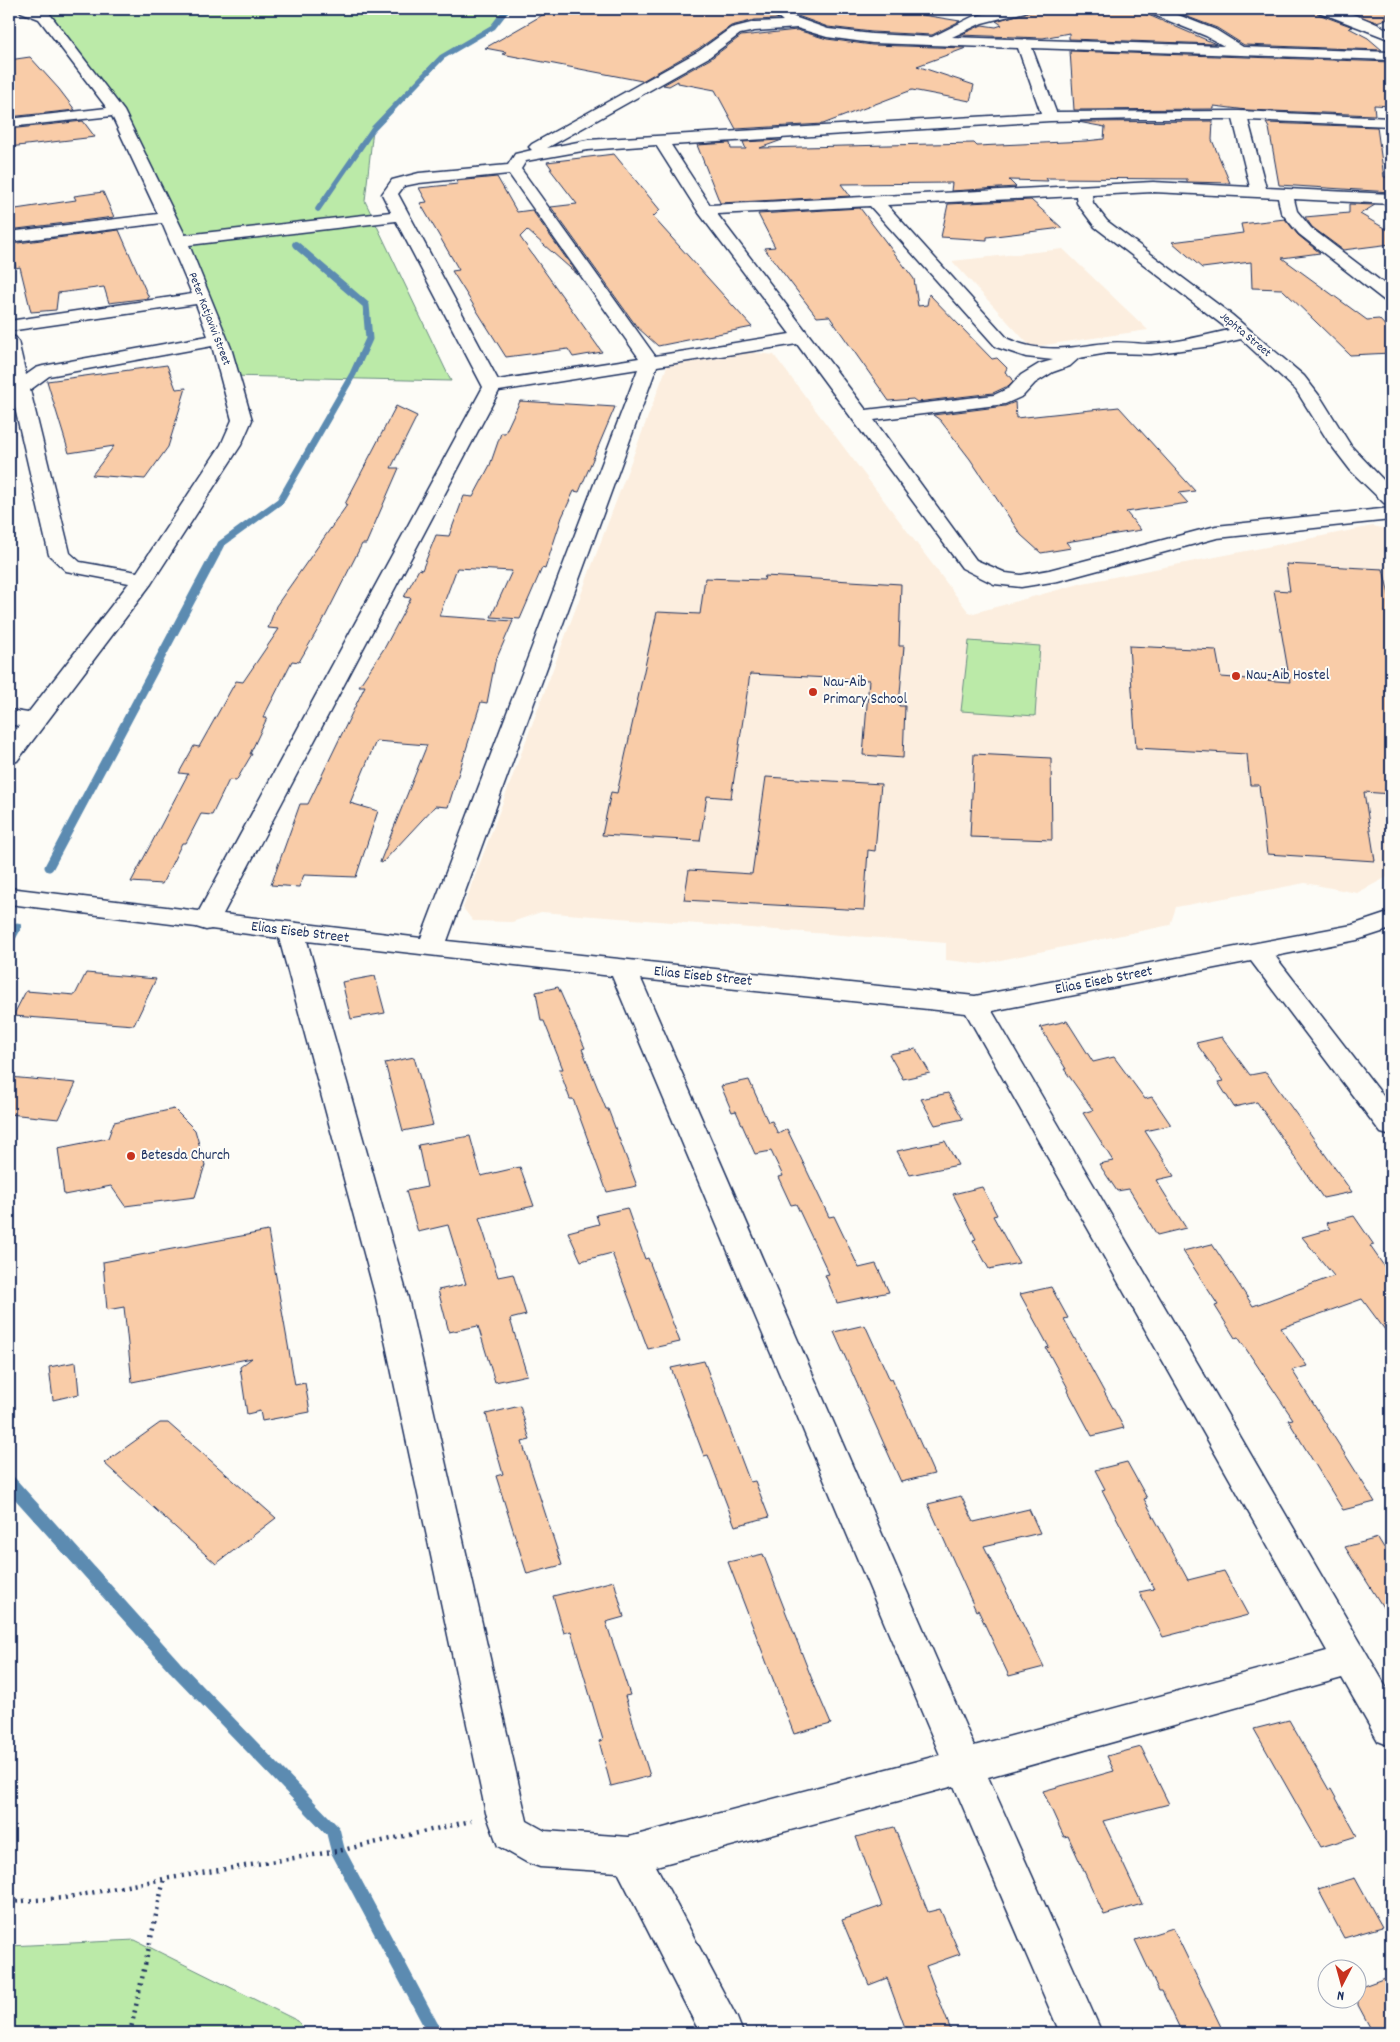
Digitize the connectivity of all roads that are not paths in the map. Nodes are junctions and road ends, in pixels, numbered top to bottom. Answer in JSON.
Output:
{"nodes":[{"id":1,"x":26,"y":9,"type":"edge"},
{"id":2,"x":775,"y":9,"type":"edge"},
{"id":3,"x":1020,"y":9,"type":"edge"},
{"id":4,"x":1152,"y":9,"type":"edge"},
{"id":5,"x":1324,"y":9,"type":"edge"},
{"id":6,"x":802,"y":18,"type":"junction"},
{"id":7,"x":1391,"y":36,"type":"edge"},
{"id":8,"x":932,"y":41,"type":"junction"},
{"id":9,"x":1024,"y":45,"type":"junction"},
{"id":10,"x":1240,"y":50,"type":"junction"},
{"id":11,"x":1391,"y":56,"type":"edge"},
{"id":12,"x":117,"y":111,"type":"junction"},
{"id":13,"x":1239,"y":115,"type":"junction"},
{"id":14,"x":1050,"y":117,"type":"junction"},
{"id":15,"x":1391,"y":122,"type":"edge"},
{"id":16,"x":9,"y":123,"type":"edge"},
{"id":17,"x":661,"y":142,"type":"junction"},
{"id":18,"x":516,"y":163,"type":"junction"},
{"id":19,"x":1084,"y":190,"type":"junction"},
{"id":20,"x":1259,"y":192,"type":"junction"},
{"id":21,"x":1285,"y":193,"type":"junction"},
{"id":22,"x":1391,"y":199,"type":"edge"},
{"id":23,"x":874,"y":201,"type":"junction"},
{"id":24,"x":705,"y":210,"type":"junction"},
{"id":25,"x":401,"y":216,"type":"junction"},
{"id":26,"x":169,"y":217,"type":"junction"},
{"id":27,"x":9,"y":237,"type":"edge"},
{"id":28,"x":179,"y":241,"type":"junction"},
{"id":29,"x":1391,"y":297,"type":"edge"},
{"id":30,"x":202,"y":298,"type":"junction"},
{"id":31,"x":9,"y":326,"type":"edge"},
{"id":32,"x":1244,"y":333,"type":"junction"},
{"id":33,"x":801,"y":338,"type":"junction"},
{"id":34,"x":218,"y":340,"type":"junction"},
{"id":35,"x":9,"y":341,"type":"edge"},
{"id":36,"x":1073,"y":354,"type":"junction"},
{"id":37,"x":650,"y":361,"type":"junction"},
{"id":38,"x":492,"y":387,"type":"junction"},
{"id":39,"x":14,"y":389,"type":"edge"},
{"id":40,"x":861,"y":416,"type":"junction"},
{"id":41,"x":1391,"y":499,"type":"edge"},
{"id":42,"x":1391,"y":514,"type":"edge"},
{"id":43,"x":143,"y":579,"type":"junction"},
{"id":44,"x":9,"y":717,"type":"edge"},
{"id":45,"x":34,"y":720,"type":"junction"},
{"id":46,"x":9,"y":756,"type":"edge"},
{"id":47,"x":9,"y":896,"type":"edge"},
{"id":48,"x":1391,"y":920,"type":"edge"},
{"id":49,"x":206,"y":922,"type":"junction"},
{"id":50,"x":291,"y":932,"type":"junction"},
{"id":51,"x":431,"y":948,"type":"junction"},
{"id":52,"x":1258,"y":952,"type":"junction"},
{"id":53,"x":623,"y":969,"type":"junction"},
{"id":54,"x":975,"y":1006,"type":"junction"},
{"id":55,"x":1391,"y":1126,"type":"edge"},
{"id":56,"x":1350,"y":1660,"type":"junction"},
{"id":57,"x":1391,"y":1729,"type":"edge"},
{"id":58,"x":964,"y":1766,"type":"junction"},
{"id":59,"x":630,"y":1855,"type":"junction"},
{"id":60,"x":722,"y":2033,"type":"edge"},
{"id":61,"x":1081,"y":2033,"type":"edge"}],
"edges":[{"from":1,"to":12,"type":"street","name":"Peter Katjavivi Street"},
{"from":2,"to":6,"type":"street"},
{"from":3,"to":8,"type":"street"},
{"from":4,"to":10,"type":"street"},
{"from":5,"to":7,"type":"street"},
{"from":6,"to":8,"type":"street"},
{"from":6,"to":18,"type":"street"},
{"from":8,"to":9,"type":"street"},
{"from":9,"to":10,"type":"street"},
{"from":9,"to":14,"type":"street"},
{"from":10,"to":11,"type":"street"},
{"from":12,"to":16,"type":"street"},
{"from":12,"to":26,"type":"street","name":"Peter Katjavivi Street"},
{"from":13,"to":14,"type":"street"},
{"from":13,"to":15,"type":"street"},
{"from":13,"to":20,"type":"street"},
{"from":14,"to":17,"type":"street"},
{"from":17,"to":18,"type":"street"},
{"from":17,"to":24,"type":"street"},
{"from":18,"to":25,"type":"street"},
{"from":18,"to":37,"type":"street"},
{"from":19,"to":20,"type":"street"},
{"from":19,"to":23,"type":"street"},
{"from":19,"to":32,"type":"street","name":"Jephta Street"},
{"from":20,"to":21,"type":"street"},
{"from":21,"to":22,"type":"street"},
{"from":21,"to":29,"type":"street"},
{"from":23,"to":24,"type":"street"},
{"from":23,"to":36,"type":"street"},
{"from":24,"to":33,"type":"street"},
{"from":25,"to":28,"type":"street"},
{"from":25,"to":38,"type":"street"},
{"from":26,"to":27,"type":"street"},
{"from":26,"to":28,"type":"street","name":"Peter Katjavivi Street"},
{"from":28,"to":30,"type":"street","name":"Peter Katjavivi Street"},
{"from":30,"to":31,"type":"street"},
{"from":30,"to":34,"type":"street","name":"Peter Katjavivi Street"},
{"from":32,"to":36,"type":"street"},
{"from":32,"to":41,"type":"street","name":"Jephta Street"},
{"from":33,"to":37,"type":"street"},
{"from":33,"to":40,"type":"street"},
{"from":34,"to":39,"type":"street"},
{"from":34,"to":43,"type":"street","name":"Peter Katjavivi Street"},
{"from":35,"to":39,"type":"street"},
{"from":36,"to":40,"type":"street"},
{"from":37,"to":38,"type":"street"},
{"from":37,"to":51,"type":"street"},
{"from":38,"to":49,"type":"street"},
{"from":39,"to":43,"type":"street"},
{"from":40,"to":42,"type":"street"},
{"from":43,"to":45,"type":"street","name":"Peter Katjavivi Street"},
{"from":44,"to":45,"type":"street"},
{"from":45,"to":46,"type":"street","name":"Peter Katjavivi Street"},
{"from":47,"to":49,"type":"street","name":"Elias Eiseb Street"},
{"from":48,"to":52,"type":"street","name":"Elias Eiseb Street"},
{"from":49,"to":50,"type":"street","name":"Elias Eiseb Street"},
{"from":50,"to":51,"type":"street","name":"Elias Eiseb Street"},
{"from":50,"to":59,"type":"street"},
{"from":51,"to":53,"type":"street","name":"Elias Eiseb Street"},
{"from":52,"to":54,"type":"street","name":"Elias Eiseb Street"},
{"from":52,"to":55,"type":"street"},
{"from":53,"to":54,"type":"street","name":"Elias Eiseb Street"},
{"from":53,"to":58,"type":"street"},
{"from":54,"to":56,"type":"street"},
{"from":56,"to":57,"type":"street"},
{"from":56,"to":58,"type":"street"},
{"from":58,"to":59,"type":"street"},
{"from":58,"to":61,"type":"street"},
{"from":59,"to":60,"type":"street"}]}
